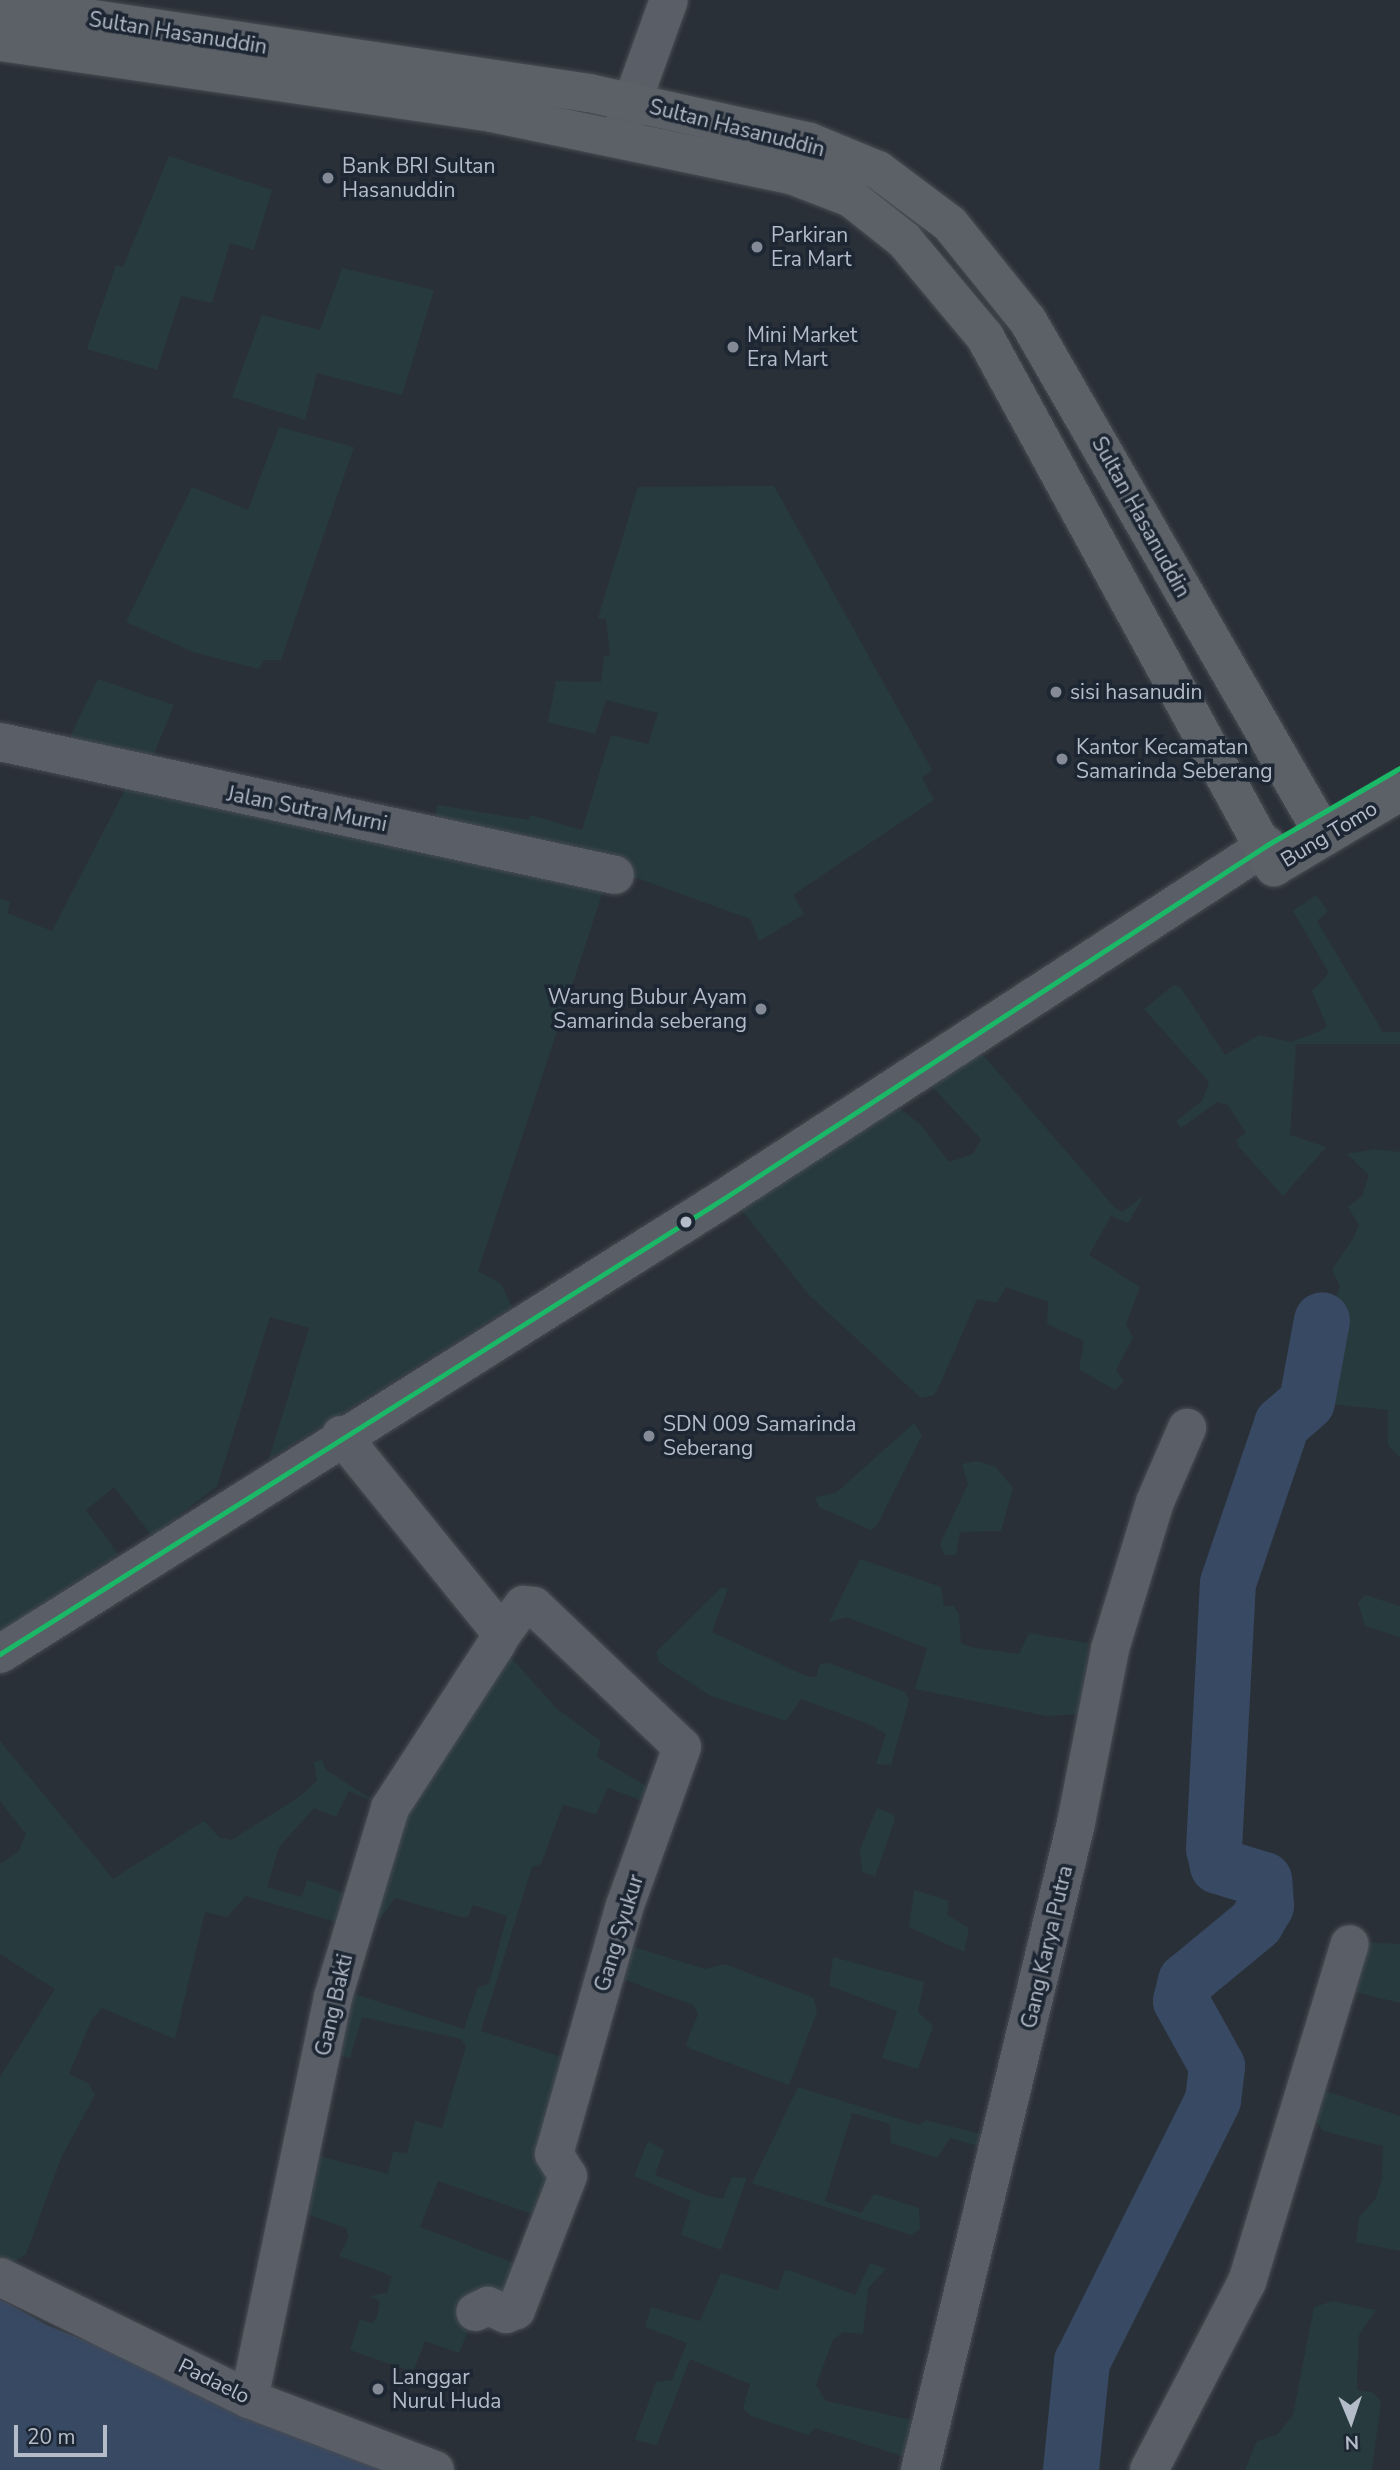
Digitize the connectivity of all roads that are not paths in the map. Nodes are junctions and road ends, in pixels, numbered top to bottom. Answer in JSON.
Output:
{"nodes":[{"id":1,"x":669,"y":0,"type":"edge"},
{"id":2,"x":0,"y":5,"type":"edge"},
{"id":3,"x":0,"y":42,"type":"edge"},
{"id":4,"x":633,"y":103,"type":"junction"},
{"id":5,"x":617,"y":143,"type":"junction"},
{"id":6,"x":1102,"y":447,"type":"junction"},
{"id":7,"x":1058,"y":470,"type":"junction"},
{"id":8,"x":1259,"y":730,"type":"junction"},
{"id":9,"x":0,"y":742,"type":"edge"},
{"id":10,"x":1212,"y":755,"type":"junction"},
{"id":11,"x":1400,"y":768,"type":"edge"},
{"id":12,"x":1400,"y":792,"type":"edge"},
{"id":13,"x":1320,"y":827,"type":"junction"},
{"id":14,"x":1271,"y":856,"type":"junction"},
{"id":15,"x":615,"y":875,"type":"dead end"},
{"id":16,"x":1187,"y":1429,"type":"dead end"},
{"id":17,"x":341,"y":1435,"type":"junction"},
{"id":18,"x":500,"y":1638,"type":"junction"},
{"id":19,"x":2,"y":1649,"type":"edge"},
{"id":20,"x":1350,"y":1944,"type":"dead end"},
{"id":21,"x":0,"y":2277,"type":"edge"},
{"id":22,"x":475,"y":2312,"type":"dead end"},
{"id":23,"x":249,"y":2399,"type":"junction"},
{"id":24,"x":435,"y":2470,"type":"edge"},
{"id":25,"x":920,"y":2470,"type":"edge"},
{"id":26,"x":1149,"y":2470,"type":"edge"}],
"edges":[{"from":1,"to":4,"type":"street"},
{"from":2,"to":4,"type":"main road","name":"Sultan Hasanuddin"},
{"from":3,"to":5,"type":"main road","name":"Sultan Hasanuddin"},
{"from":4,"to":5,"type":"street"},
{"from":4,"to":6,"type":"main road","name":"Sultan Hasanuddin"},
{"from":5,"to":7,"type":"main road","name":"Sultan Hasanuddin"},
{"from":6,"to":7,"type":"main road"},
{"from":6,"to":8,"type":"main road","name":"Sultan Hasanuddin"},
{"from":7,"to":10,"type":"main road","name":"Sultan Hasanuddin"},
{"from":8,"to":10,"type":"main road"},
{"from":8,"to":13,"type":"main road","name":"Sultan Hasanuddin"},
{"from":9,"to":15,"type":"street","name":"Jalan Sutra Murni"},
{"from":10,"to":14,"type":"main road","name":"Sultan Hasanuddin"},
{"from":11,"to":13,"type":"main road","name":"Bung Tomo"},
{"from":12,"to":13,"type":"main road","name":"Bung Tomo"},
{"from":13,"to":14,"type":"main road","name":"Bung Tomo"},
{"from":14,"to":17,"type":"street","name":"Bung Tomo"},
{"from":16,"to":25,"type":"street","name":"Gang Karya Putra"},
{"from":17,"to":18,"type":"street"},
{"from":17,"to":19,"type":"street","name":"Bung Tomo"},
{"from":18,"to":22,"type":"street","name":"Gang Syukur"},
{"from":18,"to":23,"type":"street","name":"Gang Bakti"},
{"from":20,"to":26,"type":"street"},
{"from":21,"to":23,"type":"street","name":"Padaelo"},
{"from":23,"to":24,"type":"street","name":"Padaelo"}]}
